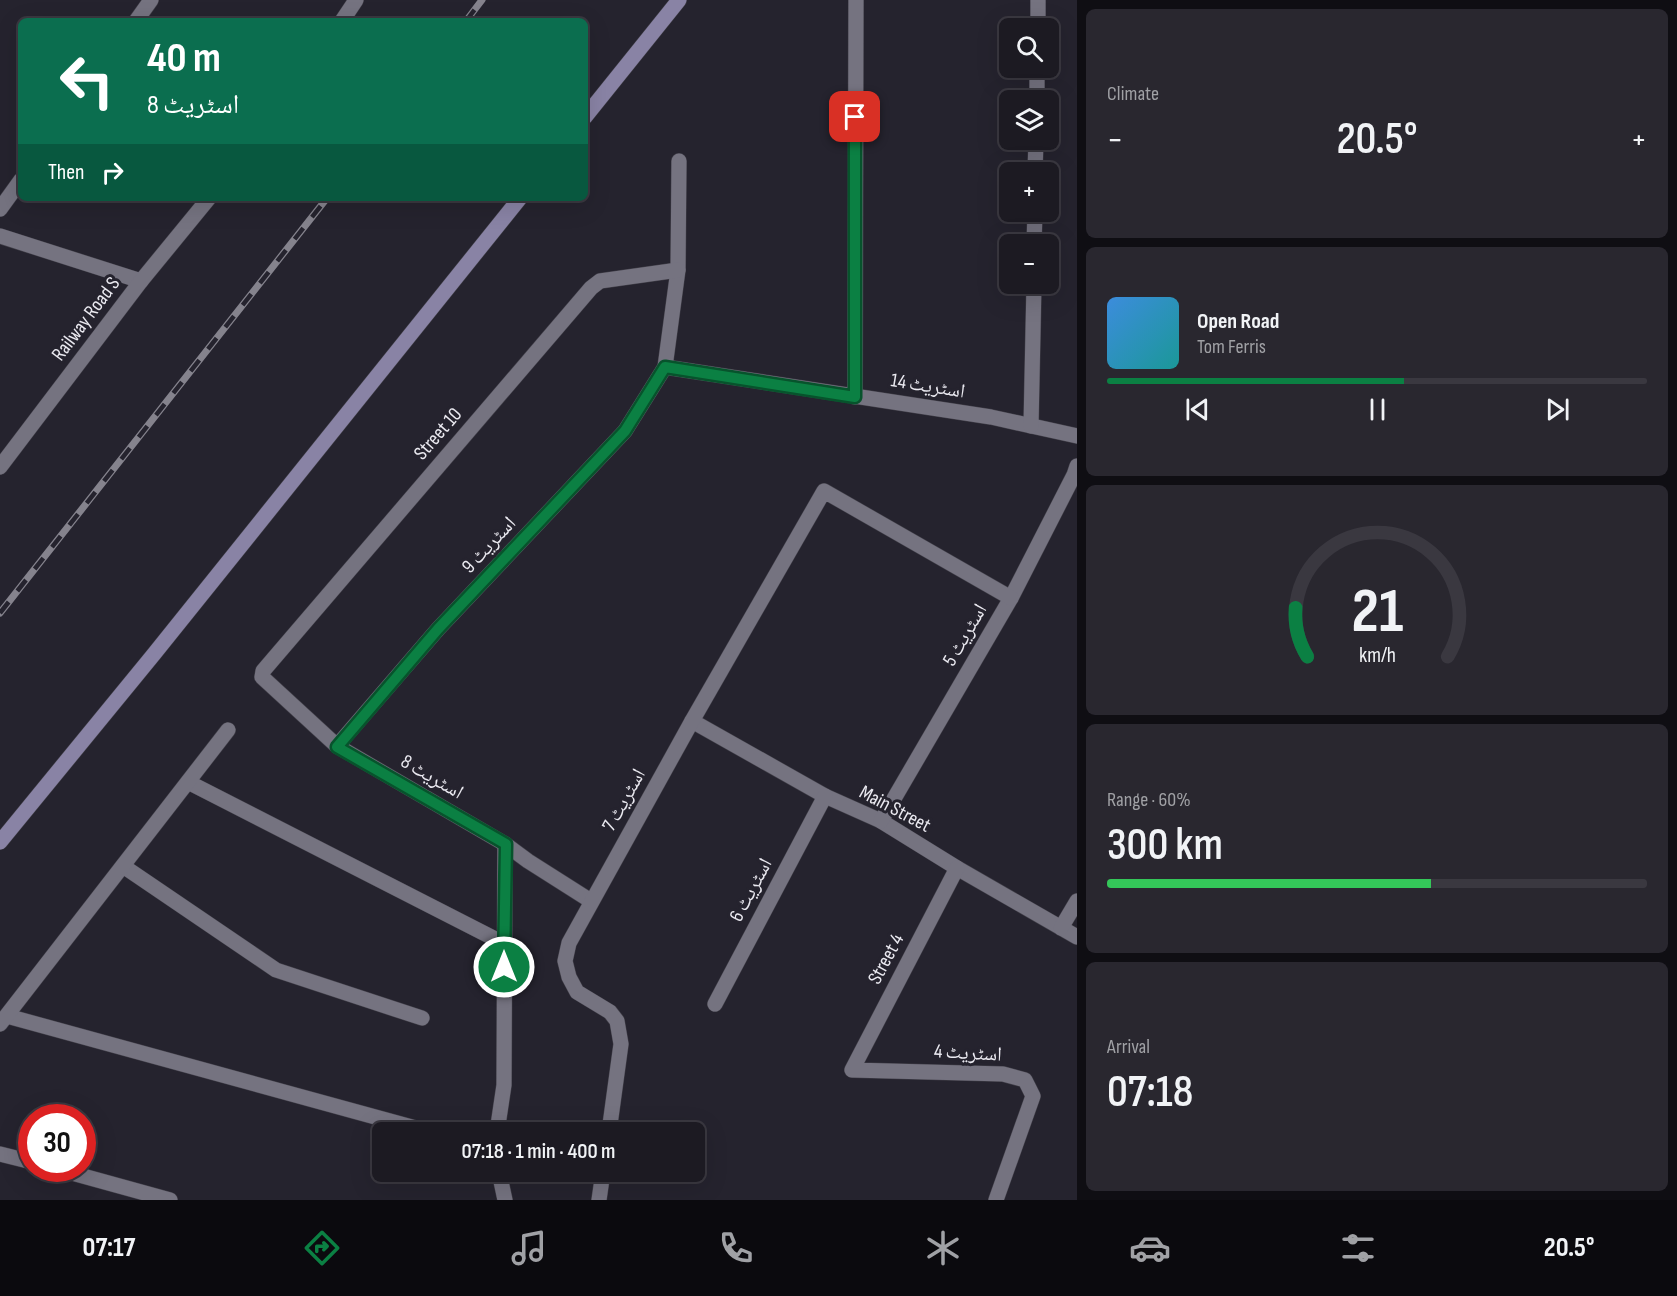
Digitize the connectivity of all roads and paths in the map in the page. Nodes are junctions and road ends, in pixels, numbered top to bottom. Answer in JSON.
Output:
{"nodes":[{"id":1,"x":151,"y":0,"type":"edge"},
{"id":2,"x":356,"y":0,"type":"edge"},
{"id":3,"x":679,"y":0,"type":"edge"},
{"id":4,"x":856,"y":0,"type":"edge"},
{"id":5,"x":1038,"y":0,"type":"edge"},
{"id":6,"x":138,"y":18,"type":"edge"},
{"id":7,"x":344,"y":18,"type":"edge"},
{"id":8,"x":1038,"y":18,"type":"edge"},
{"id":9,"x":588,"y":113,"type":"edge"},
{"id":10,"x":678,"y":161,"type":"dead end"},
{"id":11,"x":18,"y":184,"type":"edge"},
{"id":12,"x":207,"y":201,"type":"edge"},
{"id":13,"x":518,"y":201,"type":"edge"},
{"id":14,"x":0,"y":209,"type":"edge"},
{"id":15,"x":0,"y":236,"type":"edge"},
{"id":16,"x":678,"y":270,"type":"junction"},
{"id":17,"x":141,"y":281,"type":"junction"},
{"id":18,"x":1034,"y":294,"type":"edge"},
{"id":19,"x":665,"y":367,"type":"junction"},
{"id":20,"x":855,"y":397,"type":"junction"},
{"id":21,"x":1031,"y":426,"type":"junction"},
{"id":22,"x":1077,"y":436,"type":"edge"},
{"id":23,"x":1077,"y":466,"type":"edge"},
{"id":24,"x":0,"y":468,"type":"edge"},
{"id":25,"x":1011,"y":598,"type":"junction"},
{"id":26,"x":262,"y":678,"type":"joint"},
{"id":27,"x":692,"y":721,"type":"junction"},
{"id":28,"x":228,"y":730,"type":"dead end"},
{"id":29,"x":337,"y":747,"type":"junction"},
{"id":30,"x":188,"y":782,"type":"junction"},
{"id":31,"x":825,"y":796,"type":"junction"},
{"id":32,"x":881,"y":821,"type":"junction"},
{"id":33,"x":0,"y":842,"type":"edge"},
{"id":34,"x":506,"y":844,"type":"junction"},
{"id":35,"x":123,"y":866,"type":"junction"},
{"id":36,"x":957,"y":868,"type":"junction"},
{"id":37,"x":591,"y":901,"type":"junction"},
{"id":38,"x":1077,"y":901,"type":"edge"},
{"id":39,"x":1061,"y":928,"type":"junction"},
{"id":40,"x":1077,"y":937,"type":"edge"},
{"id":41,"x":505,"y":944,"type":"junction"},
{"id":42,"x":715,"y":1004,"type":"dead end"},
{"id":43,"x":422,"y":1018,"type":"dead end"},
{"id":44,"x":3,"y":1020,"type":"edge"},
{"id":45,"x":852,"y":1070,"type":"joint"},
{"id":46,"x":392,"y":1122,"type":"edge"},
{"id":47,"x":498,"y":1122,"type":"edge"},
{"id":48,"x":610,"y":1122,"type":"edge"},
{"id":49,"x":0,"y":1154,"type":"edge"},
{"id":50,"x":18,"y":1158,"type":"edge"},
{"id":51,"x":96,"y":1179,"type":"edge"},
{"id":52,"x":501,"y":1182,"type":"edge"},
{"id":53,"x":602,"y":1182,"type":"edge"},
{"id":54,"x":171,"y":1200,"type":"edge"},
{"id":55,"x":505,"y":1200,"type":"edge"},
{"id":56,"x":599,"y":1200,"type":"edge"},
{"id":57,"x":996,"y":1200,"type":"edge"}],
"edges":[{"from":1,"to":6,"type":"street"},
{"from":2,"to":7,"type":"street"},
{"from":3,"to":9,"type":"street"},
{"from":4,"to":20,"type":"street"},
{"from":5,"to":8,"type":"street"},
{"from":10,"to":16,"type":"street"},
{"from":11,"to":14,"type":"street"},
{"from":12,"to":17,"type":"street","name":"Railway Road S"},
{"from":13,"to":33,"type":"street"},
{"from":15,"to":17,"type":"street"},
{"from":16,"to":19,"type":"street"},
{"from":16,"to":26,"type":"street","name":"Street 10"},
{"from":17,"to":24,"type":"street","name":"Railway Road S"},
{"from":18,"to":21,"type":"street"},
{"from":19,"to":20,"type":"street","name":"اسٹریٹ 14"},
{"from":19,"to":29,"type":"street","name":"اسٹریٹ 9"},
{"from":20,"to":21,"type":"street","name":"اسٹریٹ 14"},
{"from":21,"to":22,"type":"street","name":"اسٹریٹ 14"},
{"from":23,"to":25,"type":"street","name":"اسٹریٹ 5"},
{"from":25,"to":27,"type":"street","name":"اسٹریٹ 7"},
{"from":25,"to":32,"type":"street","name":"اسٹریٹ 5"},
{"from":26,"to":29,"type":"street","name":"اسٹریٹ 8"},
{"from":27,"to":31,"type":"street","name":"Main Street"},
{"from":27,"to":37,"type":"street","name":"اسٹریٹ 7"},
{"from":28,"to":30,"type":"street"},
{"from":29,"to":34,"type":"street","name":"اسٹریٹ 8"},
{"from":30,"to":35,"type":"street"},
{"from":30,"to":41,"type":"street"},
{"from":31,"to":32,"type":"street","name":"Main Street"},
{"from":31,"to":42,"type":"street","name":"اسٹریٹ 6"},
{"from":32,"to":36,"type":"street","name":"Main Street"},
{"from":34,"to":37,"type":"street","name":"اسٹریٹ 8"},
{"from":34,"to":41,"type":"street"},
{"from":35,"to":43,"type":"street"},
{"from":35,"to":44,"type":"street"},
{"from":36,"to":39,"type":"street","name":"Main Street"},
{"from":36,"to":45,"type":"street","name":"Street 4"},
{"from":37,"to":48,"type":"street","name":"اسٹریٹ 7"},
{"from":38,"to":39,"type":"street"},
{"from":39,"to":40,"type":"street","name":"Main Street"},
{"from":41,"to":47,"type":"street"},
{"from":44,"to":46,"type":"street"},
{"from":45,"to":57,"type":"street","name":"اسٹریٹ 4"},
{"from":49,"to":50,"type":"street"},
{"from":51,"to":54,"type":"street"},
{"from":52,"to":55,"type":"street"},
{"from":53,"to":56,"type":"street"}]}
